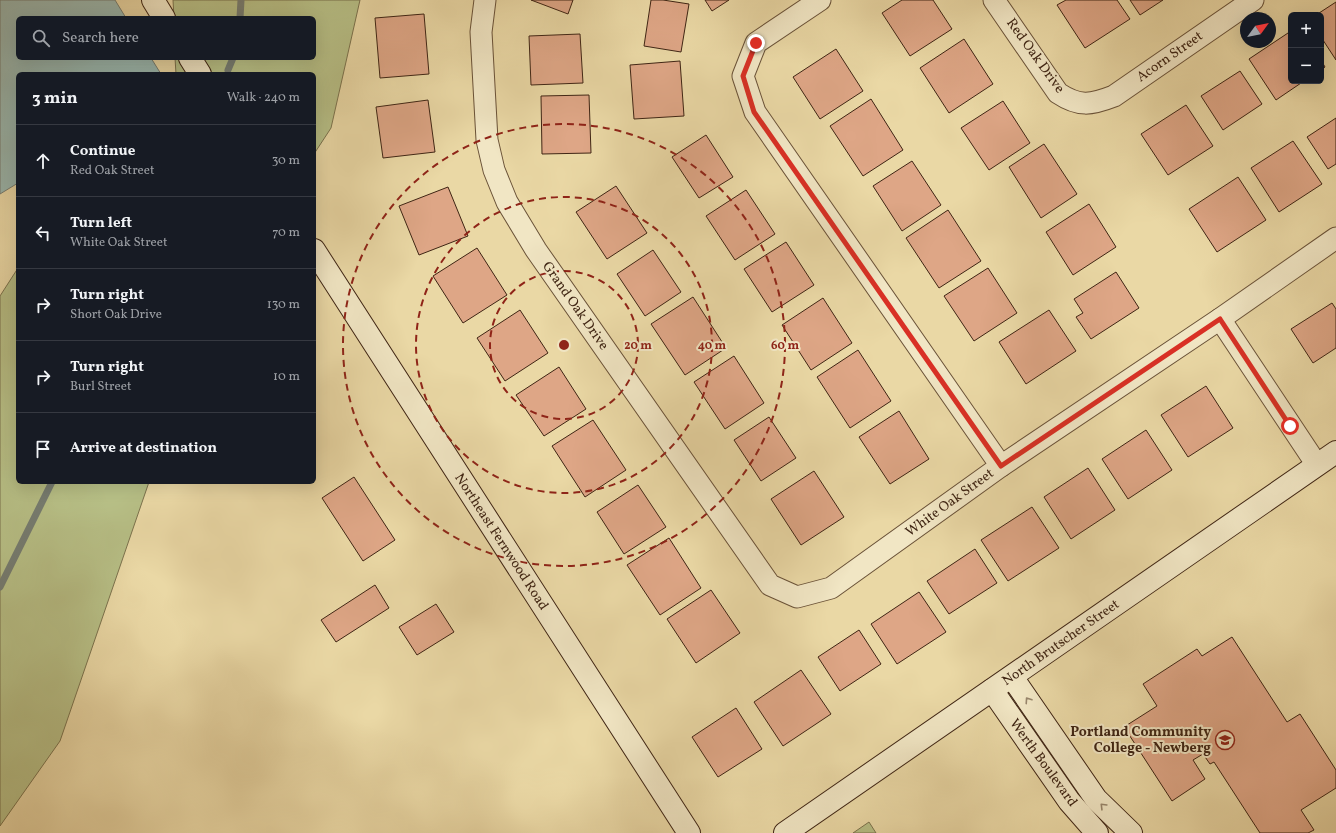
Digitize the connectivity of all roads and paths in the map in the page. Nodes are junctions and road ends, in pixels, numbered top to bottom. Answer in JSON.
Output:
{"nodes":[{"id":1,"x":153,"y":0,"type":"edge"},
{"id":2,"x":485,"y":0,"type":"edge"},
{"id":3,"x":820,"y":0,"type":"edge"},
{"id":4,"x":994,"y":0,"type":"edge"},
{"id":5,"x":1253,"y":0,"type":"edge"},
{"id":6,"x":163,"y":16,"type":"edge"},
{"id":7,"x":191,"y":60,"type":"edge"},
{"id":8,"x":199,"y":72,"type":"edge"},
{"id":9,"x":1083,"y":104,"type":"joint"},
{"id":10,"x":1336,"y":238,"type":"edge"},
{"id":11,"x":316,"y":253,"type":"edge"},
{"id":12,"x":1220,"y":319,"type":"junction"},
{"id":13,"x":1336,"y":452,"type":"edge"},
{"id":14,"x":1316,"y":465,"type":"junction"},
{"id":15,"x":1001,"y":466,"type":"junction"},
{"id":16,"x":797,"y":596,"type":"joint"},
{"id":17,"x":1012,"y":676,"type":"junction"},
{"id":18,"x":992,"y":690,"type":"junction"},
{"id":19,"x":689,"y":833,"type":"edge"},
{"id":20,"x":785,"y":833,"type":"edge"},
{"id":21,"x":1097,"y":833,"type":"edge"},
{"id":22,"x":1131,"y":833,"type":"edge"}],
"edges":[{"from":1,"to":6,"type":"street"},
{"from":2,"to":16,"type":"street","name":"Grand Oak Drive"},
{"from":3,"to":15,"type":"street"},
{"from":4,"to":9,"type":"street","name":"Red Oak Drive"},
{"from":5,"to":9,"type":"street","name":"Acorn Street"},
{"from":7,"to":8,"type":"street"},
{"from":10,"to":12,"type":"street","name":"White Oak Street"},
{"from":11,"to":19,"type":"street","name":"Northeast Fernwood Road"},
{"from":12,"to":14,"type":"street"},
{"from":12,"to":15,"type":"street","name":"White Oak Street"},
{"from":13,"to":14,"type":"street","name":"North Brutscher Street"},
{"from":14,"to":17,"type":"street","name":"North Brutscher Street"},
{"from":15,"to":16,"type":"street","name":"White Oak Street"},
{"from":17,"to":18,"type":"street","name":"North Brutscher Street"},
{"from":22,"to":17,"type":"street","name":"Werth Boulevard","one_way":true},
{"from":18,"to":20,"type":"street","name":"North Brutscher Street"},
{"from":18,"to":21,"type":"street","name":"Werth Boulevard"}]}
